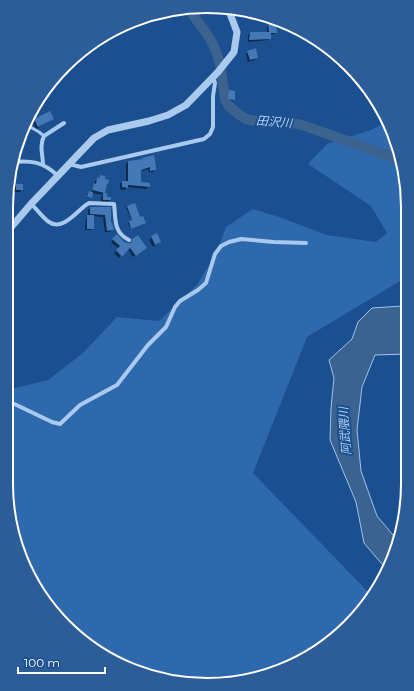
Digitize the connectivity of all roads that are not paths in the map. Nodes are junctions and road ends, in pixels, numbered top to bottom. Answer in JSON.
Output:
{"nodes":[{"id":1,"x":231,"y":15,"type":"edge"},
{"id":2,"x":216,"y":75,"type":"junction"},
{"id":3,"x":64,"y":123,"type":"dead end"},
{"id":4,"x":30,"y":127,"type":"edge"},
{"id":5,"x":44,"y":136,"type":"junction"},
{"id":6,"x":19,"y":162,"type":"edge"},
{"id":7,"x":69,"y":164,"type":"junction"},
{"id":8,"x":43,"y":165,"type":"junction"},
{"id":9,"x":57,"y":175,"type":"junction"},
{"id":10,"x":31,"y":204,"type":"junction"},
{"id":11,"x":13,"y":225,"type":"edge"},
{"id":12,"x":129,"y":240,"type":"dead end"},
{"id":13,"x":306,"y":243,"type":"dead end"},
{"id":14,"x":13,"y":403,"type":"edge"}],
"edges":[{"from":1,"to":2,"type":"street"},
{"from":2,"to":7,"type":"street"},
{"from":2,"to":7,"type":"street"},
{"from":3,"to":5,"type":"street"},
{"from":4,"to":5,"type":"lane"},
{"from":5,"to":8,"type":"street"},
{"from":6,"to":8,"type":"street"},
{"from":7,"to":9,"type":"street"},
{"from":8,"to":9,"type":"street"},
{"from":9,"to":10,"type":"street"},
{"from":10,"to":11,"type":"street"},
{"from":10,"to":12,"type":"street"},
{"from":13,"to":14,"type":"street"}]}
